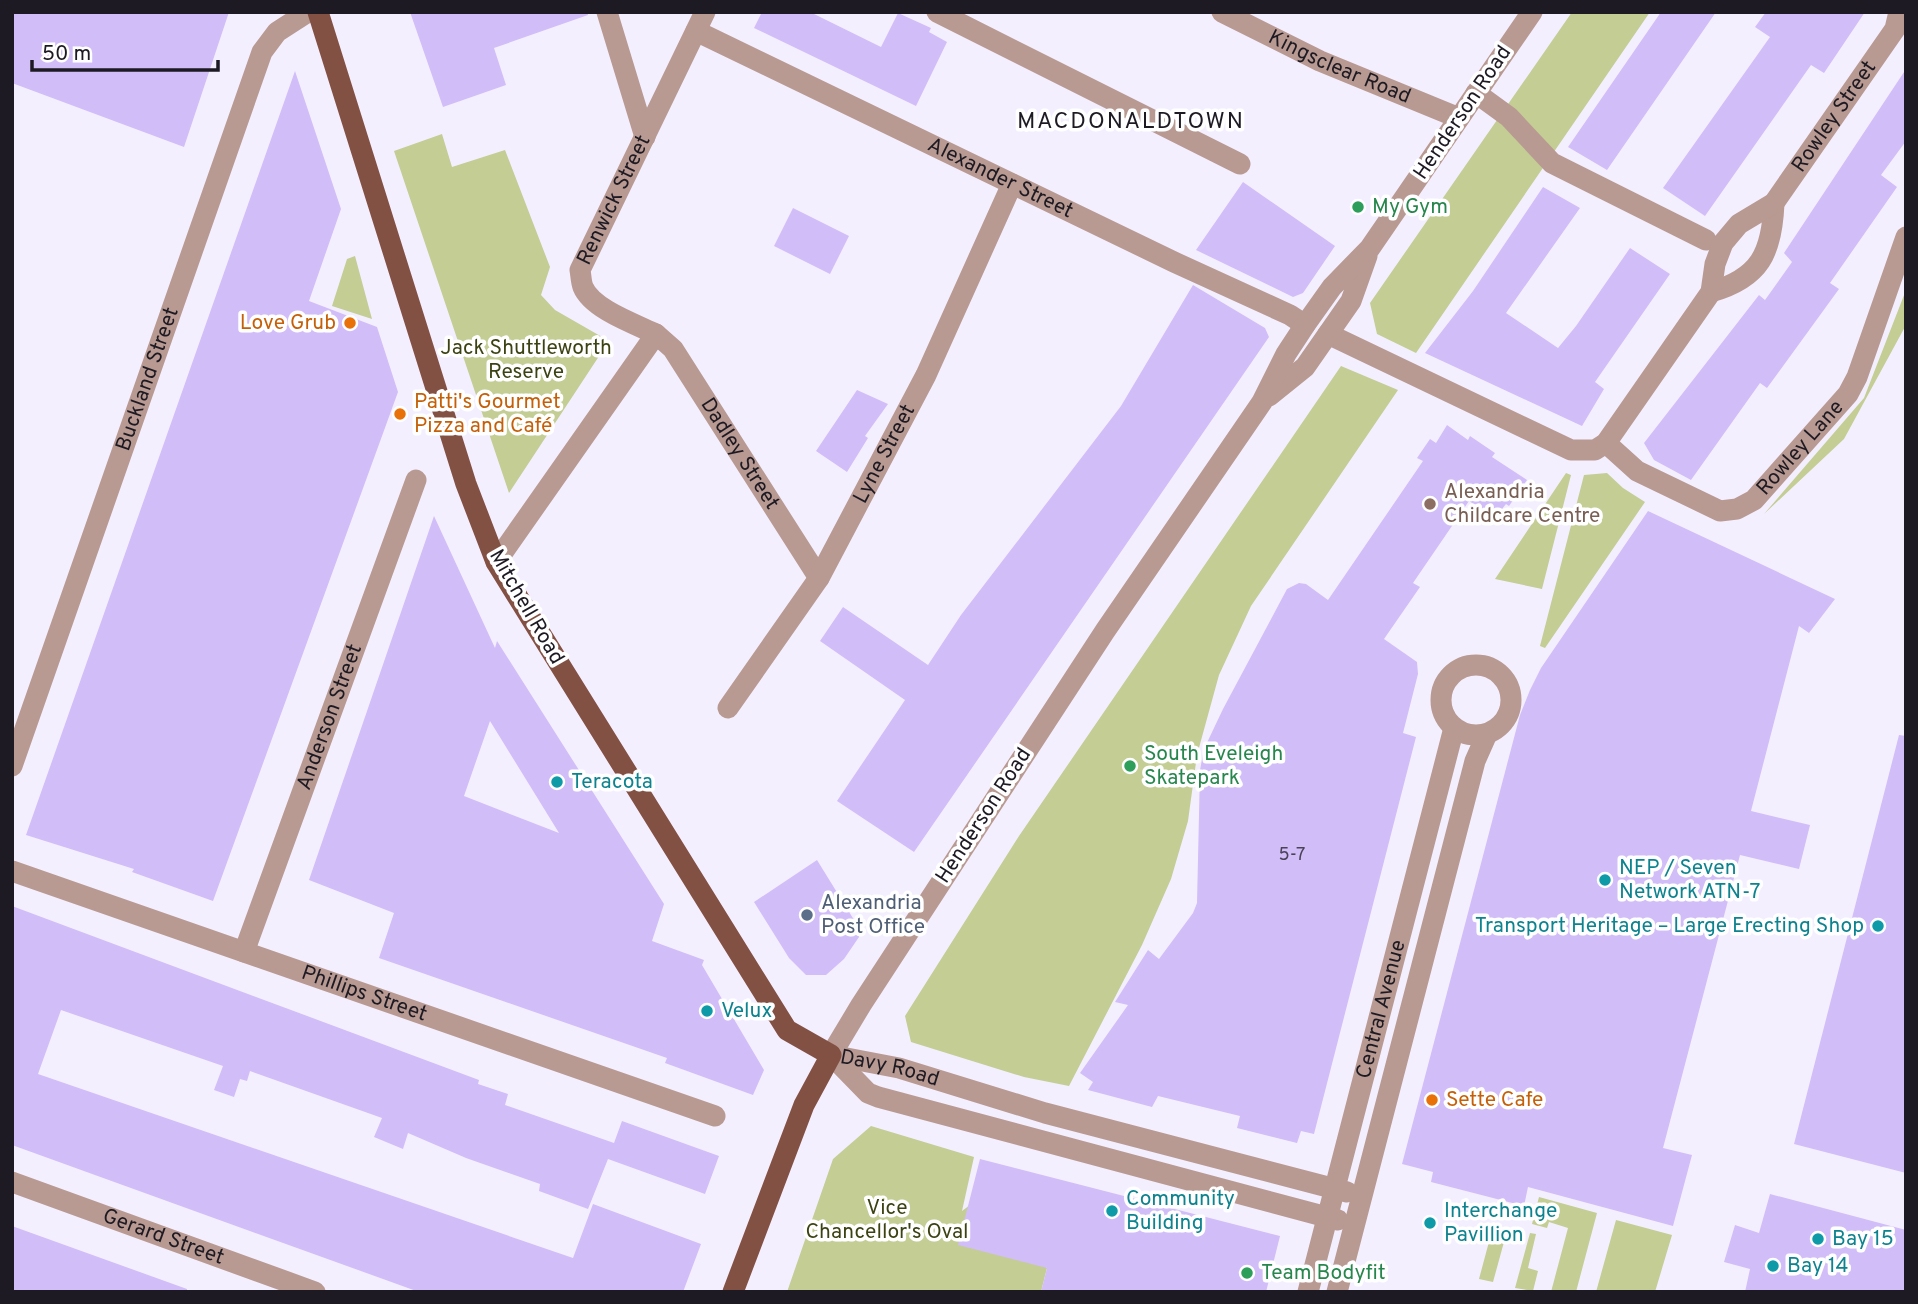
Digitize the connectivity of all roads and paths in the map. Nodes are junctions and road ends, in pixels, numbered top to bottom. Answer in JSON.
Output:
{"nodes":[{"id":1,"x":308,"y":12,"type":"edge"},
{"id":2,"x":318,"y":12,"type":"edge"},
{"id":3,"x":607,"y":12,"type":"edge"},
{"id":4,"x":937,"y":12,"type":"edge"},
{"id":5,"x":1222,"y":12,"type":"edge"},
{"id":6,"x":1532,"y":12,"type":"edge"},
{"id":7,"x":701,"y":22,"type":"edge"},
{"id":8,"x":1900,"y":26,"type":"edge"},
{"id":9,"x":1476,"y":93,"type":"junction"},
{"id":10,"x":1459,"y":118,"type":"junction"},
{"id":11,"x":645,"y":137,"type":"junction"},
{"id":12,"x":1240,"y":164,"type":"dead end"},
{"id":13,"x":1012,"y":184,"type":"junction"},
{"id":14,"x":1774,"y":203,"type":"junction"},
{"id":15,"x":1906,"y":237,"type":"edge"},
{"id":16,"x":1706,"y":240,"type":"dead end"},
{"id":17,"x":1370,"y":248,"type":"junction"},
{"id":18,"x":1711,"y":292,"type":"junction"},
{"id":19,"x":1305,"y":325,"type":"junction"},
{"id":20,"x":656,"y":334,"type":"junction"},
{"id":21,"x":1328,"y":334,"type":"junction"},
{"id":22,"x":1262,"y":402,"type":"junction"},
{"id":23,"x":1606,"y":443,"type":"junction"},
{"id":24,"x":416,"y":480,"type":"dead end"},
{"id":25,"x":496,"y":562,"type":"junction"},
{"id":26,"x":819,"y":578,"type":"junction"},
{"id":27,"x":728,"y":708,"type":"dead end"},
{"id":28,"x":1454,"y":728,"type":"junction"},
{"id":29,"x":1487,"y":734,"type":"junction"},
{"id":30,"x":12,"y":766,"type":"edge"},
{"id":31,"x":12,"y":871,"type":"edge"},
{"id":32,"x":244,"y":952,"type":"junction"},
{"id":33,"x":831,"y":1055,"type":"junction"},
{"id":34,"x":715,"y":1115,"type":"dead end"},
{"id":35,"x":1110,"y":1130,"type":"junction"},
{"id":36,"x":1102,"y":1157,"type":"junction"},
{"id":37,"x":12,"y":1182,"type":"edge"},
{"id":38,"x":1335,"y":1189,"type":"junction"},
{"id":39,"x":1362,"y":1196,"type":"junction"},
{"id":40,"x":1327,"y":1217,"type":"junction"},
{"id":41,"x":1355,"y":1224,"type":"junction"},
{"id":42,"x":315,"y":1292,"type":"edge"},
{"id":43,"x":733,"y":1292,"type":"edge"},
{"id":44,"x":1308,"y":1292,"type":"edge"},
{"id":45,"x":1337,"y":1292,"type":"edge"}],
"edges":[{"from":1,"to":30,"type":"street","name":"Buckland Street"},
{"from":2,"to":25,"type":"main road","name":"Mitchell Road"},
{"from":3,"to":11,"type":"street"},
{"from":4,"to":12,"type":"street"},
{"from":5,"to":10,"type":"street","name":"Kingsclear Road"},
{"from":6,"to":9,"type":"street","name":"Henderson Road"},
{"from":7,"to":11,"type":"street","name":"Renwick Street"},
{"from":7,"to":13,"type":"street","name":"Alexander Street"},
{"from":8,"to":14,"type":"street","name":"Rowley Street"},
{"from":9,"to":10,"type":"street","name":"Henderson Road"},
{"from":9,"to":16,"type":"street"},
{"from":10,"to":17,"type":"street","name":"Henderson Road"},
{"from":11,"to":20,"type":"street","name":"Renwick Street"},
{"from":13,"to":19,"type":"street","name":"Alexander Street"},
{"from":13,"to":26,"type":"street","name":"Lyne Street"},
{"from":14,"to":18,"type":"street","name":"Rowley Street"},
{"from":14,"to":18,"type":"street","name":"Rowley Street"},
{"from":15,"to":23,"type":"street","name":"Rowley Lane"},
{"from":17,"to":19,"type":"street","name":"Henderson Road"},
{"from":17,"to":21,"type":"street","name":"Henderson Road"},
{"from":18,"to":23,"type":"street","name":"Rowley Street"},
{"from":19,"to":22,"type":"street","name":"Henderson Road"},
{"from":20,"to":25,"type":"street"},
{"from":20,"to":26,"type":"street","name":"Dadley Street"},
{"from":21,"to":22,"type":"street","name":"Henderson Road"},
{"from":21,"to":23,"type":"street"},
{"from":22,"to":33,"type":"street","name":"Henderson Road"},
{"from":24,"to":32,"type":"street","name":"Anderson Street"},
{"from":25,"to":33,"type":"main road","name":"Mitchell Road"},
{"from":26,"to":27,"type":"street","name":"Lyne Street"},
{"from":28,"to":29,"type":"street"},
{"from":28,"to":29,"type":"street"},
{"from":28,"to":38,"type":"street","name":"Central Avenue"},
{"from":29,"to":39,"type":"street","name":"Central Avenue"},
{"from":31,"to":32,"type":"street","name":"Phillips Street"},
{"from":32,"to":34,"type":"street","name":"Phillips Street"},
{"from":33,"to":35,"type":"street","name":"Davy Road"},
{"from":33,"to":36,"type":"street","name":"Davy Road"},
{"from":33,"to":43,"type":"main road","name":"Henderson Road"},
{"from":35,"to":36,"type":"street"},
{"from":35,"to":38,"type":"street","name":"Davy Road"},
{"from":36,"to":40,"type":"street","name":"Davy Road"},
{"from":37,"to":42,"type":"street","name":"Gerard Street"},
{"from":38,"to":39,"type":"street","name":"Davy Road"},
{"from":38,"to":40,"type":"street","name":"Central Avenue"},
{"from":39,"to":41,"type":"street","name":"Central Avenue"},
{"from":40,"to":41,"type":"street","name":"Davy Road"},
{"from":40,"to":44,"type":"street","name":"Central Avenue"},
{"from":41,"to":45,"type":"street","name":"Central Avenue"}]}
